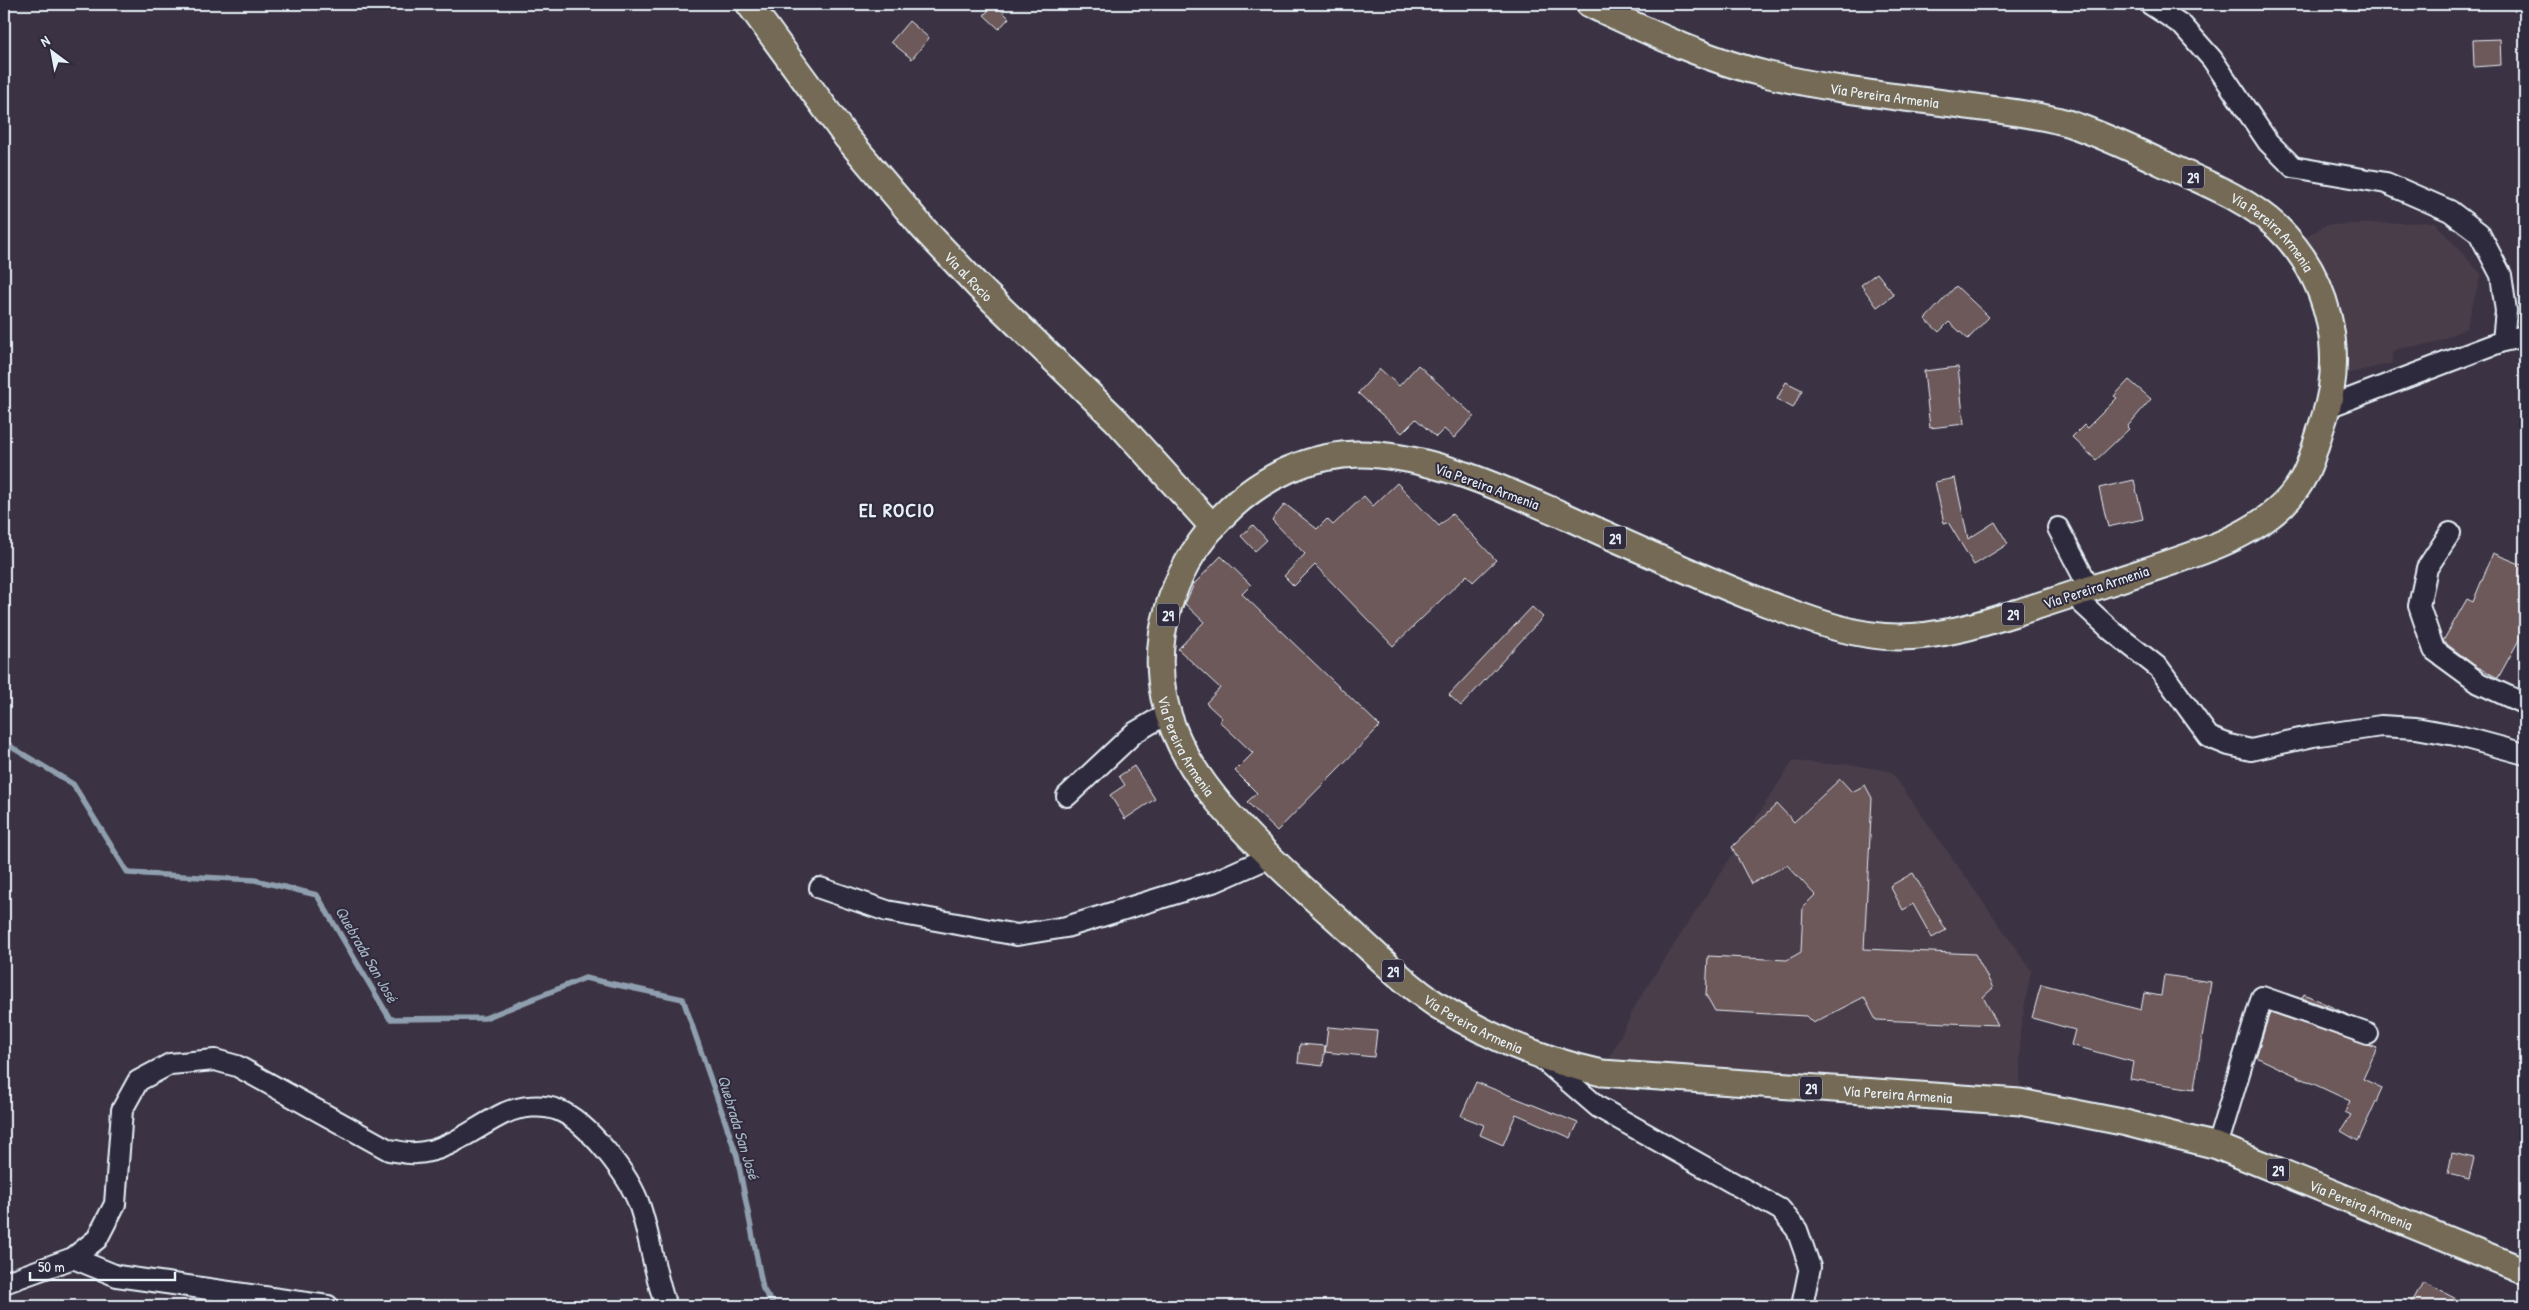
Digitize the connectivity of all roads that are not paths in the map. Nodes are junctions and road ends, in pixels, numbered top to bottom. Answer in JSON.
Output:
{"nodes":[{"id":1,"x":749,"y":4,"type":"edge"},
{"id":2,"x":1589,"y":4,"type":"edge"},
{"id":3,"x":2150,"y":4,"type":"edge"},
{"id":4,"x":2525,"y":336,"type":"edge"},
{"id":5,"x":2503,"y":341,"type":"junction"},
{"id":6,"x":2328,"y":407,"type":"junction"},
{"id":7,"x":1213,"y":526,"type":"junction"},
{"id":8,"x":2058,"y":528,"type":"dead end"},
{"id":9,"x":2450,"y":533,"type":"dead end"},
{"id":10,"x":2082,"y":592,"type":"junction"},
{"id":11,"x":2525,"y":704,"type":"edge"},
{"id":12,"x":1168,"y":713,"type":"junction"},
{"id":13,"x":2525,"y":754,"type":"edge"},
{"id":14,"x":1068,"y":796,"type":"dead end"},
{"id":15,"x":1270,"y":857,"type":"junction"},
{"id":16,"x":820,"y":888,"type":"dead end"},
{"id":17,"x":2368,"y":1034,"type":"dead end"},
{"id":18,"x":1538,"y":1055,"type":"junction"},
{"id":19,"x":2217,"y":1146,"type":"junction"},
{"id":20,"x":73,"y":1258,"type":"junction"},
{"id":21,"x":2525,"y":1271,"type":"edge"},
{"id":22,"x":4,"y":1283,"type":"edge"},
{"id":23,"x":328,"y":1306,"type":"edge"},
{"id":24,"x":666,"y":1306,"type":"edge"},
{"id":25,"x":1802,"y":1306,"type":"edge"}],
"edges":[{"from":1,"to":7,"type":"main road","name":"Via al Rocio"},
{"from":2,"to":6,"type":"main road","name":"Vía Pereira Armenia","number":"29"},
{"from":3,"to":5,"type":"street"},
{"from":4,"to":5,"type":"street"},
{"from":5,"to":6,"type":"street"},
{"from":6,"to":10,"type":"main road","name":"Vía Pereira Armenia","number":"29"},
{"from":7,"to":10,"type":"main road","name":"Vía Pereira Armenia","number":"29"},
{"from":7,"to":12,"type":"main road","name":"Vía Pereira Armenia","number":"29"},
{"from":8,"to":10,"type":"street"},
{"from":9,"to":11,"type":"street"},
{"from":10,"to":13,"type":"street"},
{"from":12,"to":14,"type":"street"},
{"from":12,"to":15,"type":"main road","name":"Vía Pereira Armenia","number":"29"},
{"from":15,"to":16,"type":"street"},
{"from":15,"to":18,"type":"main road","name":"Vía Pereira Armenia","number":"29"},
{"from":17,"to":19,"type":"street"},
{"from":18,"to":19,"type":"main road","name":"Vía Pereira Armenia","number":"29"},
{"from":18,"to":25,"type":"street"},
{"from":19,"to":21,"type":"main road","name":"Vía Pereira Armenia","number":"29"},
{"from":20,"to":22,"type":"street"},
{"from":20,"to":23,"type":"street"},
{"from":20,"to":24,"type":"street"}]}
